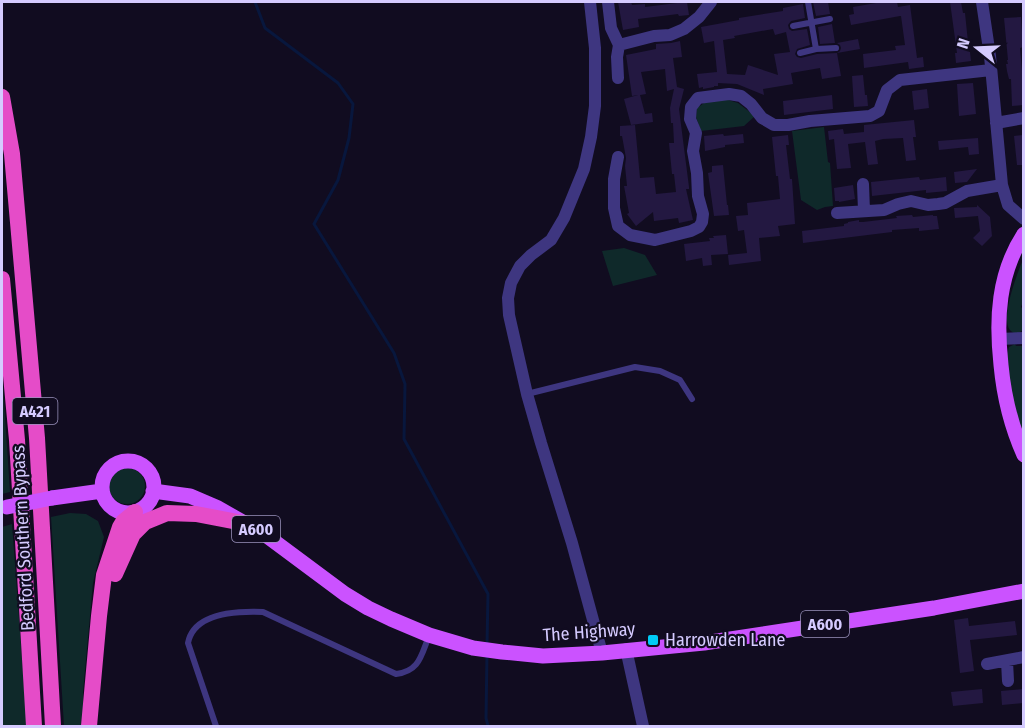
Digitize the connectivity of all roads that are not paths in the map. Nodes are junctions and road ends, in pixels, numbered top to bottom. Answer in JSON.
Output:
{"nodes":[{"id":1,"x":590,"y":2,"type":"edge"},
{"id":2,"x":608,"y":2,"type":"edge"},
{"id":3,"x":711,"y":2,"type":"edge"},
{"id":4,"x":808,"y":2,"type":"edge"},
{"id":5,"x":982,"y":2,"type":"edge"},
{"id":6,"x":830,"y":19,"type":"dead end"},
{"id":7,"x":812,"y":22,"type":"junction"},
{"id":8,"x":793,"y":26,"type":"dead end"},
{"id":9,"x":619,"y":45,"type":"junction"},
{"id":10,"x":836,"y":48,"type":"dead end"},
{"id":11,"x":816,"y":50,"type":"junction"},
{"id":12,"x":800,"y":53,"type":"dead end"},
{"id":13,"x":991,"y":70,"type":"junction"},
{"id":14,"x":618,"y":78,"type":"dead end"},
{"id":15,"x":2,"y":97,"type":"edge"},
{"id":16,"x":1023,"y":118,"type":"edge"},
{"id":17,"x":996,"y":123,"type":"junction"},
{"id":18,"x":618,"y":157,"type":"dead end"},
{"id":19,"x":863,"y":184,"type":"dead end"},
{"id":20,"x":1002,"y":186,"type":"junction"},
{"id":21,"x":864,"y":211,"type":"junction"},
{"id":22,"x":837,"y":213,"type":"dead end"},
{"id":23,"x":1023,"y":219,"type":"edge"},
{"id":24,"x":1023,"y":234,"type":"edge"},
{"id":25,"x":2,"y":279,"type":"edge"},
{"id":26,"x":1023,"y":338,"type":"edge"},
{"id":27,"x":998,"y":339,"type":"junction"},
{"id":28,"x":527,"y":394,"type":"junction"},
{"id":29,"x":692,"y":399,"type":"dead end"},
{"id":30,"x":1023,"y":455,"type":"edge"},
{"id":31,"x":102,"y":491,"type":"junction"},
{"id":32,"x":153,"y":491,"type":"junction"},
{"id":33,"x":4,"y":508,"type":"edge"},
{"id":34,"x":135,"y":512,"type":"junction"},
{"id":35,"x":249,"y":525,"type":"junction"},
{"id":36,"x":1023,"y":591,"type":"edge"},
{"id":37,"x":99,"y":616,"type":"junction"},
{"id":38,"x":429,"y":635,"type":"junction"},
{"id":39,"x":626,"y":649,"type":"junction"},
{"id":40,"x":602,"y":652,"type":"junction"},
{"id":41,"x":1023,"y":657,"type":"edge"},
{"id":42,"x":1007,"y":661,"type":"junction"},
{"id":43,"x":987,"y":664,"type":"dead end"},
{"id":44,"x":1008,"y":681,"type":"dead end"},
{"id":45,"x":34,"y":726,"type":"edge"},
{"id":46,"x":53,"y":726,"type":"edge"},
{"id":47,"x":89,"y":726,"type":"edge"},
{"id":48,"x":216,"y":726,"type":"edge"},
{"id":49,"x":643,"y":726,"type":"edge"}],
"edges":[{"from":1,"to":28,"type":"street"},
{"from":2,"to":9,"type":"street"},
{"from":3,"to":9,"type":"street"},
{"from":4,"to":7,"type":"lane"},
{"from":5,"to":13,"type":"street"},
{"from":6,"to":7,"type":"lane"},
{"from":7,"to":8,"type":"lane"},
{"from":7,"to":11,"type":"lane"},
{"from":9,"to":14,"type":"street"},
{"from":10,"to":11,"type":"lane"},
{"from":11,"to":12,"type":"lane"},
{"from":13,"to":17,"type":"street"},
{"from":13,"to":18,"type":"street"},
{"from":15,"to":46,"type":"highway","name":"Bedford Southern Bypass","number":"A421"},
{"from":16,"to":17,"type":"street"},
{"from":17,"to":20,"type":"street"},
{"from":19,"to":21,"type":"street"},
{"from":20,"to":21,"type":"street"},
{"from":20,"to":23,"type":"street"},
{"from":21,"to":22,"type":"street"},
{"from":24,"to":27,"type":"main road"},
{"from":25,"to":45,"type":"highway","name":"Bedford Southern Bypass","number":"A421"},
{"from":26,"to":27,"type":"street"},
{"from":27,"to":30,"type":"main road"},
{"from":28,"to":29,"type":"lane"},
{"from":28,"to":40,"type":"street"},
{"from":31,"to":32,"type":"main road"},
{"from":31,"to":33,"type":"main road","bridge":true},
{"from":31,"to":34,"type":"main road"},
{"from":32,"to":34,"type":"main road"},
{"from":32,"to":35,"type":"main road","number":"A600"},
{"from":34,"to":37,"type":"highway"},
{"from":35,"to":37,"type":"highway"},
{"from":35,"to":38,"type":"main road","name":"The Highway","number":"A600"},
{"from":36,"to":39,"type":"main road","name":"The Highway","number":"A600"},
{"from":37,"to":47,"type":"highway"},
{"from":38,"to":40,"type":"main road","name":"The Highway","number":"A600"},
{"from":38,"to":48,"type":"lane"},
{"from":39,"to":40,"type":"main road","name":"The Highway","number":"A600"},
{"from":39,"to":49,"type":"street"},
{"from":41,"to":42,"type":"street"},
{"from":42,"to":43,"type":"street"},
{"from":42,"to":44,"type":"street"}]}
